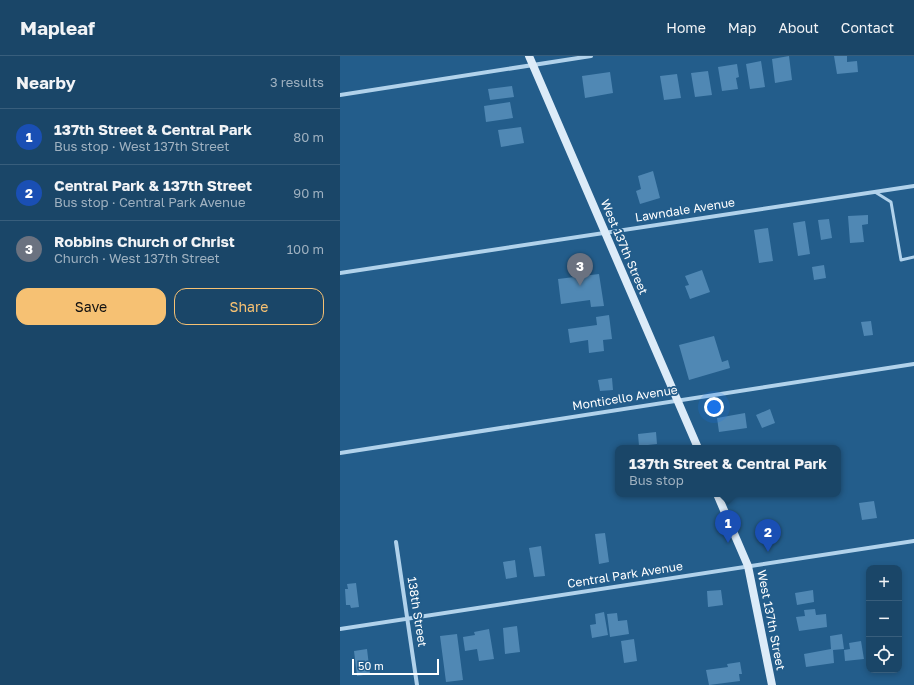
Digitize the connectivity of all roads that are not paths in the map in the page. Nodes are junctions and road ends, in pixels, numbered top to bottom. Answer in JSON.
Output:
{"nodes":[{"id":1,"x":529,"y":56,"type":"edge"},
{"id":2,"x":591,"y":56,"type":"edge"},
{"id":3,"x":533,"y":65,"type":"junction"},
{"id":4,"x":340,"y":95,"type":"edge"},
{"id":5,"x":914,"y":186,"type":"edge"},
{"id":6,"x":875,"y":192,"type":"junction"},
{"id":7,"x":604,"y":233,"type":"junction"},
{"id":8,"x":914,"y":258,"type":"edge"},
{"id":9,"x":340,"y":273,"type":"edge"},
{"id":10,"x":914,"y":364,"type":"edge"},
{"id":11,"x":677,"y":400,"type":"junction"},
{"id":12,"x":697,"y":445,"type":"edge"},
{"id":13,"x":340,"y":453,"type":"edge"},
{"id":14,"x":718,"y":497,"type":"edge"},
{"id":15,"x":914,"y":541,"type":"edge"},
{"id":16,"x":396,"y":542,"type":"dead end"},
{"id":17,"x":748,"y":566,"type":"junction"},
{"id":18,"x":408,"y":619,"type":"junction"},
{"id":19,"x":340,"y":629,"type":"edge"},
{"id":20,"x":417,"y":685,"type":"edge"},
{"id":21,"x":772,"y":685,"type":"edge"}],
"edges":[{"from":1,"to":3,"type":"main road","name":"West 137th Street"},
{"from":2,"to":3,"type":"street"},
{"from":3,"to":4,"type":"street"},
{"from":3,"to":7,"type":"main road","name":"West 137th Street"},
{"from":5,"to":6,"type":"street","name":"Lawndale Avenue"},
{"from":6,"to":7,"type":"street","name":"Lawndale Avenue"},
{"from":6,"to":8,"type":"lane"},
{"from":7,"to":9,"type":"street","name":"Lawndale Avenue"},
{"from":7,"to":11,"type":"main road","name":"West 137th Street"},
{"from":10,"to":11,"type":"street","name":"Monticello Avenue"},
{"from":11,"to":12,"type":"main road","name":"West 137th Street"},
{"from":11,"to":13,"type":"street","name":"Monticello Avenue"},
{"from":14,"to":17,"type":"main road","name":"West 137th Street"},
{"from":15,"to":17,"type":"street","name":"Central Park Avenue"},
{"from":16,"to":18,"type":"street","name":"138th Street"},
{"from":17,"to":18,"type":"street","name":"Central Park Avenue"},
{"from":17,"to":21,"type":"main road","name":"West 137th Street"},
{"from":18,"to":19,"type":"street","name":"Central Park Avenue"},
{"from":18,"to":20,"type":"street","name":"138th Street"}]}
